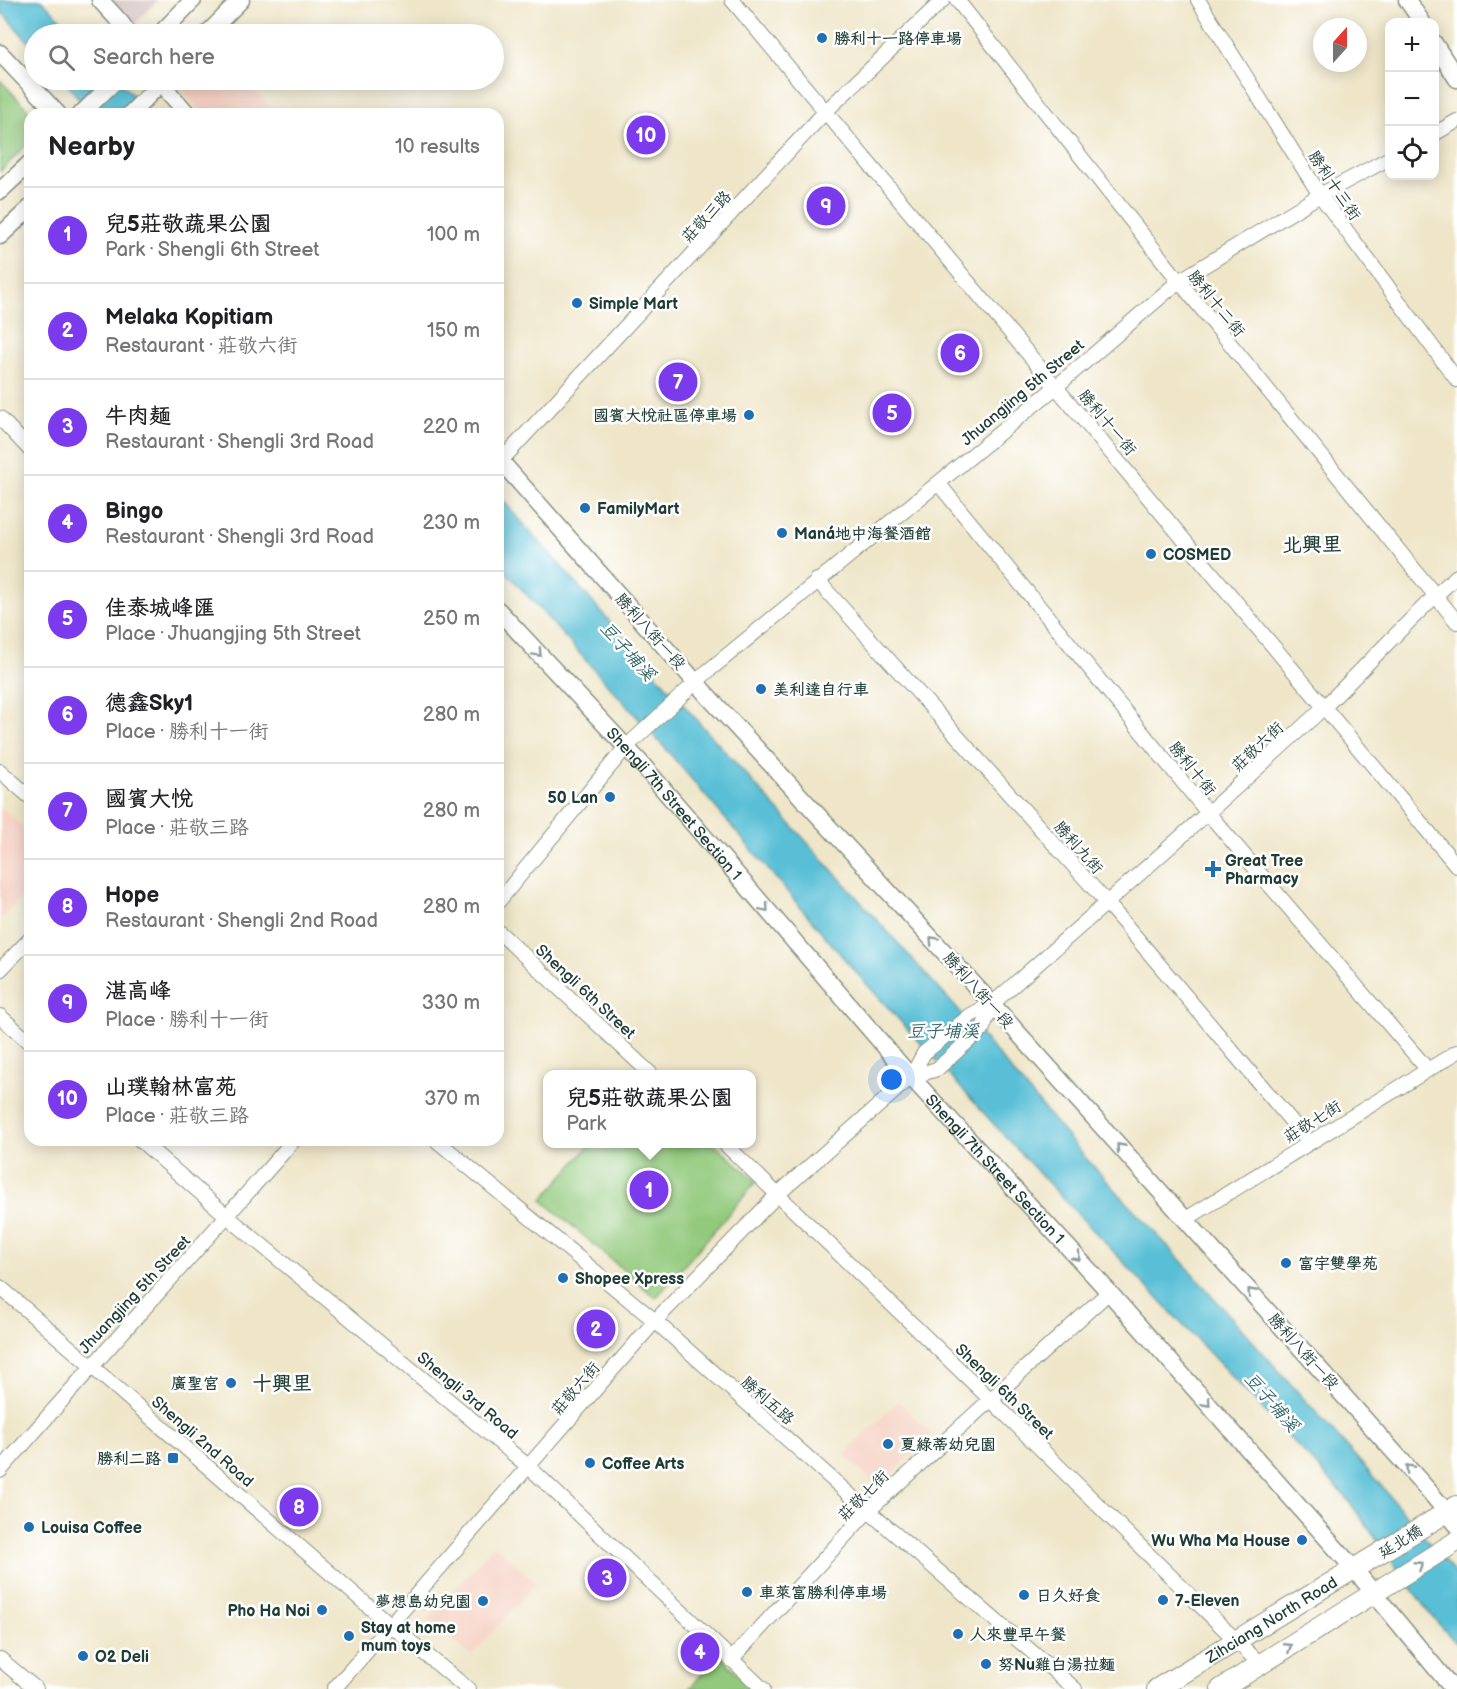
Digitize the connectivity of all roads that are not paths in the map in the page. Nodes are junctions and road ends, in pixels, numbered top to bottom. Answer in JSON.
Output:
{"nodes":[{"id":1,"x":100,"y":0,"type":"edge"},
{"id":2,"x":193,"y":0,"type":"edge"},
{"id":3,"x":241,"y":0,"type":"edge"},
{"id":4,"x":732,"y":0,"type":"edge"},
{"id":5,"x":943,"y":0,"type":"edge"},
{"id":6,"x":957,"y":0,"type":"edge"},
{"id":7,"x":1198,"y":0,"type":"edge"},
{"id":8,"x":1407,"y":0,"type":"edge"},
{"id":9,"x":1419,"y":18,"type":"edge"},
{"id":10,"x":122,"y":24,"type":"edge"},
{"id":11,"x":170,"y":24,"type":"edge"},
{"id":12,"x":217,"y":24,"type":"edge"},
{"id":13,"x":1439,"y":51,"type":"edge"},
{"id":14,"x":0,"y":52,"type":"edge"},
{"id":15,"x":24,"y":78,"type":"edge"},
{"id":16,"x":1457,"y":79,"type":"edge"},
{"id":17,"x":36,"y":90,"type":"edge"},
{"id":18,"x":107,"y":90,"type":"edge"},
{"id":19,"x":153,"y":90,"type":"edge"},
{"id":20,"x":168,"y":90,"type":"edge"},
{"id":21,"x":52,"y":108,"type":"edge"},
{"id":22,"x":88,"y":108,"type":"edge"},
{"id":23,"x":136,"y":108,"type":"edge"},
{"id":24,"x":183,"y":108,"type":"edge"},
{"id":25,"x":825,"y":112,"type":"junction"},
{"id":26,"x":1457,"y":121,"type":"edge"},
{"id":27,"x":1439,"y":131,"type":"edge"},
{"id":28,"x":1385,"y":160,"type":"edge"},
{"id":29,"x":24,"y":169,"type":"edge"},
{"id":30,"x":0,"y":191,"type":"edge"},
{"id":31,"x":1320,"y":195,"type":"junction"},
{"id":32,"x":24,"y":214,"type":"edge"},
{"id":33,"x":0,"y":236,"type":"edge"},
{"id":34,"x":1179,"y":281,"type":"junction"},
{"id":35,"x":1457,"y":380,"type":"edge"},
{"id":36,"x":1057,"y":386,"type":"junction"},
{"id":37,"x":0,"y":418,"type":"edge"},
{"id":38,"x":24,"y":444,"type":"edge"},
{"id":39,"x":504,"y":456,"type":"edge"},
{"id":40,"x":504,"y":467,"type":"edge"},
{"id":41,"x":938,"y":483,"type":"junction"},
{"id":42,"x":1457,"y":576,"type":"edge"},
{"id":43,"x":817,"y":580,"type":"junction"},
{"id":44,"x":1435,"y":596,"type":"junction"},
{"id":45,"x":504,"y":616,"type":"edge"},
{"id":46,"x":1457,"y":622,"type":"edge"},
{"id":47,"x":696,"y":682,"type":"junction"},
{"id":48,"x":1323,"y":707,"type":"junction"},
{"id":49,"x":626,"y":747,"type":"junction"},
{"id":50,"x":0,"y":771,"type":"edge"},
{"id":51,"x":24,"y":792,"type":"edge"},
{"id":52,"x":1208,"y":813,"type":"junction"},
{"id":53,"x":1457,"y":866,"type":"edge"},
{"id":54,"x":504,"y":895,"type":"edge"},
{"id":55,"x":1107,"y":903,"type":"junction"},
{"id":56,"x":504,"y":937,"type":"edge"},
{"id":57,"x":24,"y":945,"type":"edge"},
{"id":58,"x":0,"y":970,"type":"edge"},
{"id":59,"x":992,"y":1005,"type":"junction"},
{"id":60,"x":0,"y":1016,"type":"edge"},
{"id":61,"x":24,"y":1037,"type":"edge"},
{"id":62,"x":1457,"y":1052,"type":"edge"},
{"id":63,"x":647,"y":1070,"type":"edge"},
{"id":64,"x":1428,"y":1070,"type":"junction"},
{"id":65,"x":911,"y":1077,"type":"junction"},
{"id":66,"x":1309,"y":1142,"type":"junction"},
{"id":67,"x":147,"y":1146,"type":"edge"},
{"id":68,"x":289,"y":1146,"type":"edge"},
{"id":69,"x":443,"y":1146,"type":"edge"},
{"id":70,"x":729,"y":1148,"type":"edge"},
{"id":71,"x":778,"y":1194,"type":"junction"},
{"id":72,"x":228,"y":1217,"type":"junction"},
{"id":73,"x":1186,"y":1219,"type":"junction"},
{"id":74,"x":0,"y":1287,"type":"edge"},
{"id":75,"x":1109,"y":1292,"type":"junction"},
{"id":76,"x":654,"y":1321,"type":"junction"},
{"id":77,"x":91,"y":1365,"type":"junction"},
{"id":78,"x":990,"y":1399,"type":"junction"},
{"id":79,"x":529,"y":1467,"type":"junction"},
{"id":80,"x":0,"y":1471,"type":"edge"},
{"id":81,"x":868,"y":1511,"type":"junction"},
{"id":82,"x":1448,"y":1516,"type":"edge"},
{"id":83,"x":1454,"y":1542,"type":"edge"},
{"id":84,"x":1361,"y":1565,"type":"junction"},
{"id":85,"x":1381,"y":1590,"type":"junction"},
{"id":86,"x":389,"y":1624,"type":"junction"},
{"id":87,"x":1236,"y":1640,"type":"junction"},
{"id":88,"x":0,"y":1659,"type":"edge"},
{"id":89,"x":731,"y":1660,"type":"junction"},
{"id":90,"x":1260,"y":1664,"type":"junction"},
{"id":91,"x":36,"y":1689,"type":"edge"},
{"id":92,"x":334,"y":1689,"type":"edge"},
{"id":93,"x":468,"y":1689,"type":"edge"},
{"id":94,"x":762,"y":1689,"type":"edge"},
{"id":95,"x":1076,"y":1689,"type":"edge"},
{"id":96,"x":1157,"y":1689,"type":"edge"},
{"id":97,"x":1221,"y":1689,"type":"edge"},
{"id":98,"x":1454,"y":1689,"type":"edge"}],
"edges":[{"from":1,"to":10,"type":"street"},
{"from":2,"to":11,"type":"street"},
{"from":3,"to":12,"type":"street"},
{"from":4,"to":25,"type":"street","name":"勝利十一街"},
{"from":5,"to":25,"type":"street","name":"莊敬三路"},
{"from":6,"to":34,"type":"street","name":"勝利十二街"},
{"from":7,"to":31,"type":"street","name":"勝利十三街"},
{"from":8,"to":9,"type":"street"},
{"from":13,"to":16,"type":"street"},
{"from":14,"to":15,"type":"street"},
{"from":17,"to":21,"type":"street"},
{"from":18,"to":22,"type":"street"},
{"from":19,"to":23,"type":"street"},
{"from":20,"to":24,"type":"street"},
{"from":25,"to":36,"type":"street","name":"勝利十一街"},
{"from":25,"to":39,"type":"street","name":"莊敬三路"},
{"from":26,"to":27,"type":"street"},
{"from":28,"to":31,"type":"street","name":"Jhuangjing 5th Street"},
{"from":29,"to":30,"type":"street"},
{"from":31,"to":34,"type":"street","name":"Jhuangjing 5th Street"},
{"from":31,"to":35,"type":"street","name":"勝利十三街"},
{"from":32,"to":33,"type":"street"},
{"from":34,"to":36,"type":"street","name":"Jhuangjing 5th Street"},
{"from":34,"to":44,"type":"street","name":"勝利十二街"},
{"from":36,"to":41,"type":"street","name":"Jhuangjing 5th Street"},
{"from":36,"to":48,"type":"street","name":"勝利十一街"},
{"from":37,"to":38,"type":"street"},
{"from":40,"to":47,"type":"street","name":"勝利八街一段"},
{"from":41,"to":43,"type":"street","name":"Jhuangjing 5th Street"},
{"from":41,"to":52,"type":"street","name":"勝利十街"},
{"from":42,"to":44,"type":"street","name":"莊敬六街"},
{"from":43,"to":47,"type":"street","name":"Jhuangjing 5th Street"},
{"from":43,"to":55,"type":"street","name":"勝利九街"},
{"from":44,"to":46,"type":"street","name":"勝利十二街"},
{"from":44,"to":48,"type":"street","name":"莊敬六街"},
{"from":45,"to":49,"type":"street","name":"Shengli 7th Street Section 1","one_way":true},
{"from":47,"to":49,"type":"street","name":"Jhuangjing 5th Street"},
{"from":59,"to":47,"type":"street","name":"勝利八街一段","one_way":true},
{"from":48,"to":52,"type":"street","name":"莊敬六街"},
{"from":48,"to":53,"type":"street","name":"勝利十一街"},
{"from":49,"to":54,"type":"street"},
{"from":49,"to":65,"type":"street","name":"Shengli 7th Street Section 1","one_way":true},
{"from":50,"to":51,"type":"street"},
{"from":52,"to":55,"type":"street","name":"莊敬六街"},
{"from":52,"to":64,"type":"street","name":"勝利十街"},
{"from":55,"to":59,"type":"street","name":"莊敬六街"},
{"from":55,"to":66,"type":"street","name":"勝利九街"},
{"from":56,"to":63,"type":"street","name":"Shengli 6th Street"},
{"from":57,"to":58,"type":"street"},
{"from":59,"to":65,"type":"street"},
{"from":59,"to":65,"type":"street"},
{"from":73,"to":59,"type":"street","name":"勝利八街一段","one_way":true},
{"from":60,"to":61,"type":"street"},
{"from":62,"to":64,"type":"street","name":"莊敬七街"},
{"from":64,"to":66,"type":"street","name":"莊敬七街"},
{"from":65,"to":71,"type":"street","name":"莊敬六街"},
{"from":65,"to":75,"type":"street","name":"Shengli 7th Street Section 1","one_way":true},
{"from":66,"to":73,"type":"street","name":"莊敬七街"},
{"from":67,"to":72,"type":"street","name":"Shengli 3rd Road"},
{"from":68,"to":72,"type":"street","name":"Jhuangjing 5th Street"},
{"from":69,"to":76,"type":"street","name":"勝利五路"},
{"from":70,"to":71,"type":"street","name":"Shengli 6th Street"},
{"from":71,"to":76,"type":"street","name":"莊敬六街"},
{"from":71,"to":78,"type":"street","name":"Shengli 6th Street"},
{"from":72,"to":77,"type":"street","name":"Jhuangjing 5th Street"},
{"from":72,"to":79,"type":"street","name":"Shengli 3rd Road"},
{"from":82,"to":73,"type":"street","name":"勝利八街一段","one_way":true},
{"from":74,"to":77,"type":"street","name":"Shengli 2nd Road"},
{"from":75,"to":78,"type":"street","name":"莊敬七街"},
{"from":75,"to":84,"type":"street","name":"Shengli 7th Street Section 1","one_way":true},
{"from":76,"to":79,"type":"street","name":"莊敬六街"},
{"from":76,"to":81,"type":"street","name":"勝利五路"},
{"from":77,"to":80,"type":"street","name":"Jhuangjing 5th Street"},
{"from":77,"to":86,"type":"street","name":"Shengli 2nd Road"},
{"from":78,"to":81,"type":"street","name":"莊敬七街"},
{"from":78,"to":87,"type":"street","name":"Shengli 6th Street"},
{"from":79,"to":86,"type":"street","name":"莊敬六街"},
{"from":79,"to":89,"type":"street","name":"Shengli 3rd Road"},
{"from":81,"to":89,"type":"street","name":"莊敬七街"},
{"from":81,"to":95,"type":"street","name":"勝利五路"},
{"from":82,"to":84,"type":"main road","name":"延北橋"},
{"from":85,"to":83,"type":"main road","name":"延北橋","one_way":true},
{"from":84,"to":85,"type":"street","name":"Shengli 7th Street Section 1"},
{"from":84,"to":87,"type":"main road","name":"Zihciang North Road"},
{"from":90,"to":85,"type":"main road","name":"Zihciang North Road","one_way":true},
{"from":85,"to":98,"type":"street","name":"Shengli 7th Street Section 1"},
{"from":86,"to":92,"type":"street","name":"莊敬六街"},
{"from":86,"to":93,"type":"street","name":"Shengli 2nd Road"},
{"from":87,"to":90,"type":"street","name":"Shengli 6th Street"},
{"from":87,"to":96,"type":"main road","name":"Zihciang North Road"},
{"from":88,"to":91,"type":"street"},
{"from":89,"to":94,"type":"street","name":"Shengli 3rd Road"},
{"from":90,"to":97,"type":"main road","name":"Zihciang North Road"}]}
